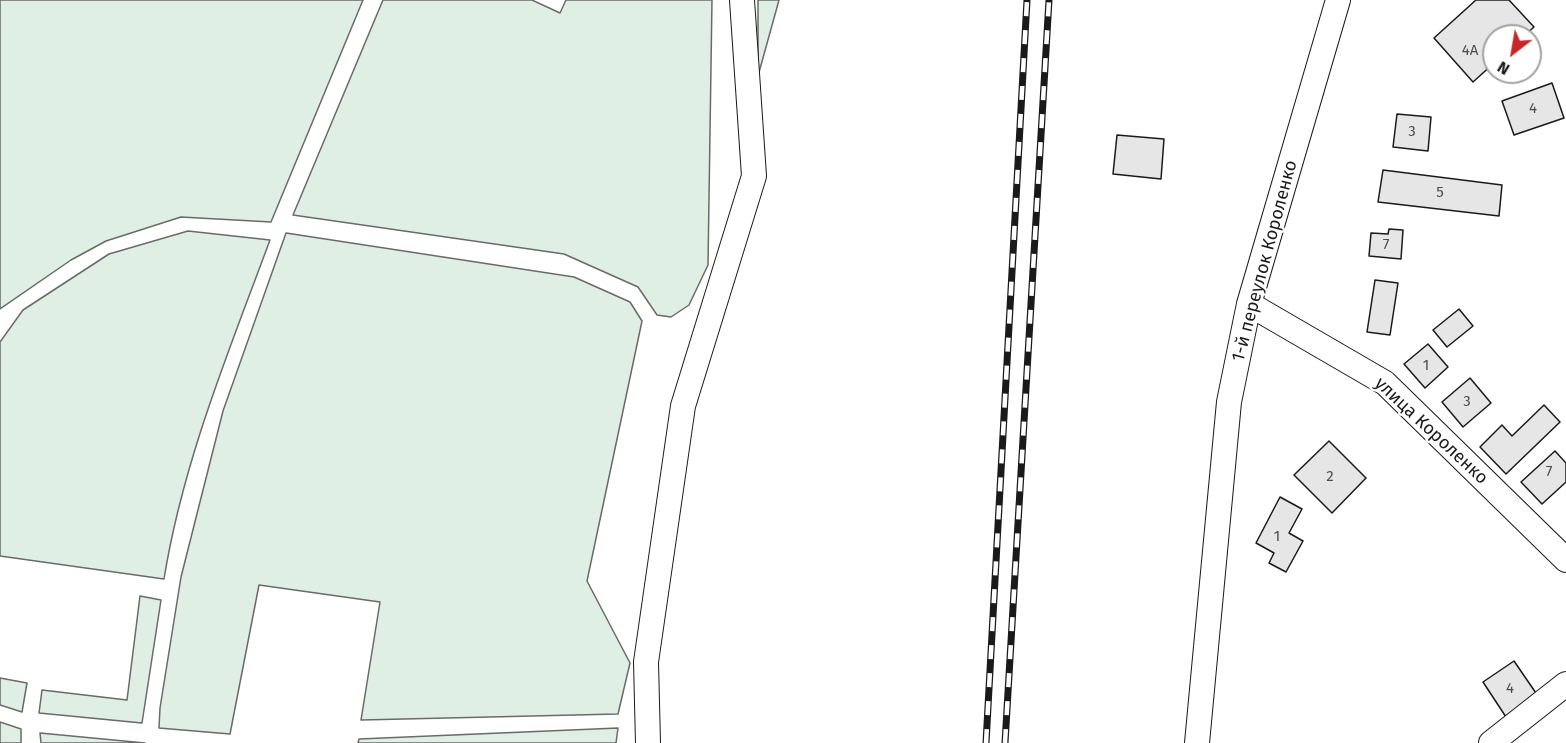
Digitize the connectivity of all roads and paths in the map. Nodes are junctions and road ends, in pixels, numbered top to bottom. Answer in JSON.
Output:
{"nodes":[{"id":1,"x":742,"y":0,"type":"edge"},
{"id":2,"x":1338,"y":0,"type":"edge"},
{"id":3,"x":1249,"y":304,"type":"junction"},
{"id":4,"x":1566,"y":560,"type":"edge"},
{"id":5,"x":1566,"y":684,"type":"edge"},
{"id":6,"x":647,"y":711,"type":"junction"},
{"id":7,"x":636,"y":743,"type":"edge"},
{"id":8,"x":648,"y":743,"type":"edge"},
{"id":9,"x":1197,"y":743,"type":"edge"},
{"id":10,"x":1491,"y":743,"type":"edge"}],
"edges":[{"from":1,"to":6,"type":"street"},
{"from":2,"to":3,"type":"street","name":"1-й переулок Короленко"},
{"from":3,"to":4,"type":"street","name":"улица Короленко"},
{"from":3,"to":9,"type":"street","name":"1-й переулок Короленко"},
{"from":5,"to":10,"type":"street"},
{"from":6,"to":7,"type":"street"},
{"from":6,"to":8,"type":"street"}]}
